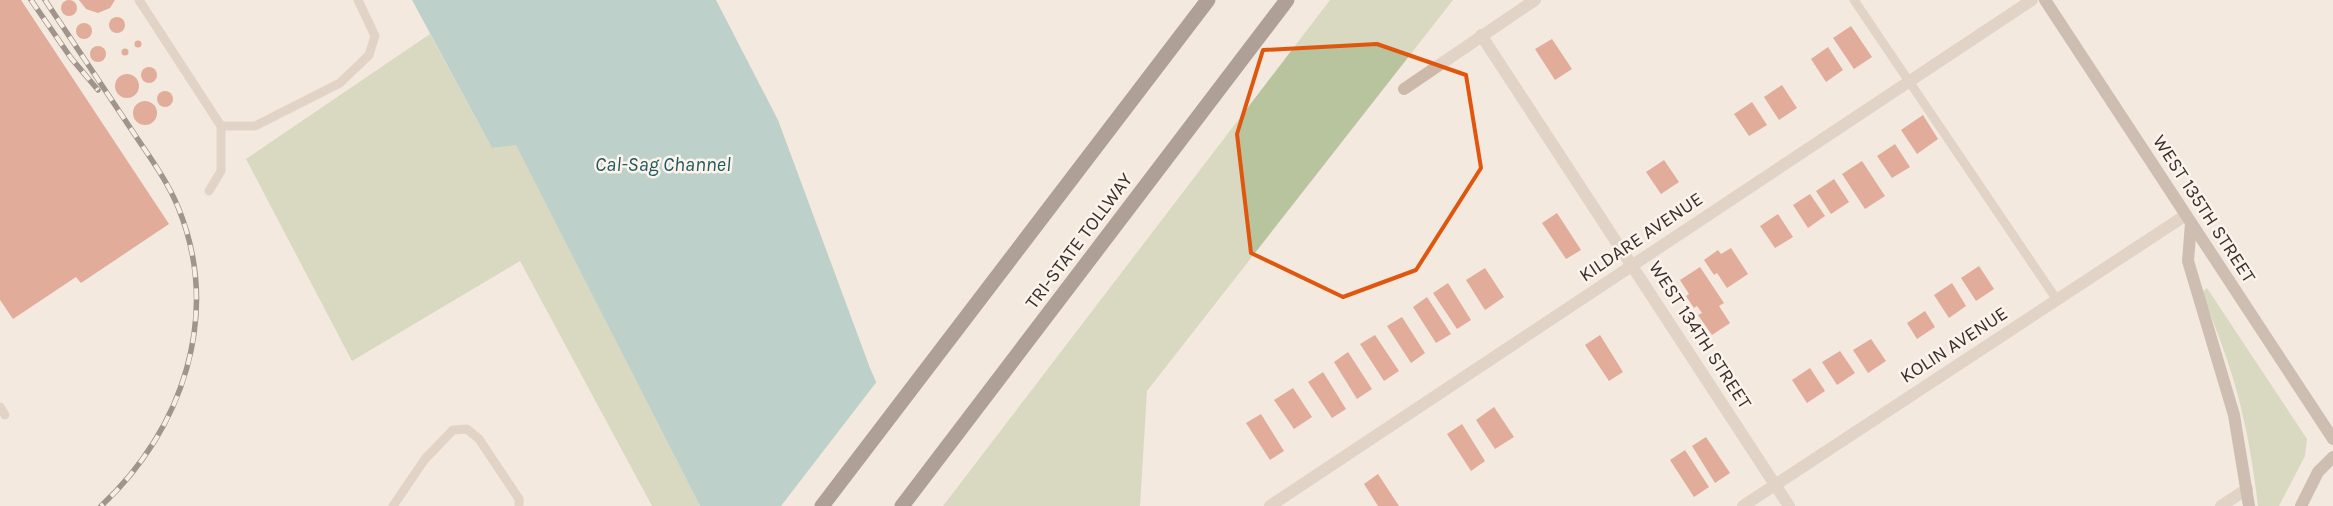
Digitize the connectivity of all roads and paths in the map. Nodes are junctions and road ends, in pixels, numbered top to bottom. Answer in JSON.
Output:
{"nodes":[{"id":1,"x":139,"y":0,"type":"edge"},
{"id":2,"x":358,"y":0,"type":"edge"},
{"id":3,"x":1208,"y":0,"type":"edge"},
{"id":4,"x":1287,"y":0,"type":"edge"},
{"id":5,"x":1535,"y":0,"type":"edge"},
{"id":6,"x":1854,"y":0,"type":"edge"},
{"id":7,"x":2032,"y":0,"type":"edge"},
{"id":8,"x":2045,"y":0,"type":"edge"},
{"id":9,"x":1481,"y":35,"type":"junction"},
{"id":10,"x":1909,"y":81,"type":"junction"},
{"id":11,"x":1404,"y":90,"type":"dead end"},
{"id":12,"x":221,"y":126,"type":"junction"},
{"id":13,"x":209,"y":190,"type":"dead end"},
{"id":14,"x":2188,"y":219,"type":"junction"},
{"id":15,"x":1632,"y":265,"type":"junction"},
{"id":16,"x":2057,"y":300,"type":"junction"},
{"id":17,"x":2333,"y":439,"type":"edge"},
{"id":18,"x":2333,"y":457,"type":"edge"},
{"id":19,"x":1775,"y":485,"type":"junction"},
{"id":20,"x":2248,"y":488,"type":"junction"},
{"id":21,"x":393,"y":506,"type":"edge"},
{"id":22,"x":519,"y":506,"type":"edge"},
{"id":23,"x":822,"y":506,"type":"edge"},
{"id":24,"x":902,"y":506,"type":"edge"},
{"id":25,"x":1270,"y":506,"type":"edge"},
{"id":26,"x":1744,"y":506,"type":"edge"},
{"id":27,"x":1789,"y":506,"type":"edge"},
{"id":28,"x":2221,"y":506,"type":"edge"},
{"id":29,"x":2249,"y":506,"type":"edge"},
{"id":30,"x":2301,"y":506,"type":"edge"}],
"edges":[{"from":1,"to":12,"type":"lane"},
{"from":2,"to":12,"type":"lane"},
{"from":3,"to":23,"type":"highway"},
{"from":4,"to":24,"type":"highway","name":"TRI-STATE TOLLWAY"},
{"from":5,"to":9,"type":"street"},
{"from":6,"to":10,"type":"lane"},
{"from":7,"to":10,"type":"street","name":"KILDARE AVENUE"},
{"from":8,"to":14,"type":"street","name":"WEST 135TH STREET"},
{"from":9,"to":11,"type":"street"},
{"from":9,"to":15,"type":"street","name":"WEST 134TH STREET"},
{"from":10,"to":15,"type":"street","name":"KILDARE AVENUE"},
{"from":10,"to":16,"type":"lane"},
{"from":12,"to":13,"type":"lane"},
{"from":14,"to":16,"type":"street","name":"KOLIN AVENUE"},
{"from":14,"to":17,"type":"street","name":"WEST 135TH STREET"},
{"from":14,"to":20,"type":"street"},
{"from":15,"to":19,"type":"street","name":"WEST 134TH STREET"},
{"from":15,"to":25,"type":"street","name":"KILDARE AVENUE"},
{"from":16,"to":19,"type":"street","name":"KOLIN AVENUE"},
{"from":18,"to":30,"type":"street"},
{"from":19,"to":26,"type":"street","name":"KOLIN AVENUE"},
{"from":19,"to":27,"type":"street","name":"WEST 134TH STREET"},
{"from":20,"to":28,"type":"street"},
{"from":20,"to":29,"type":"street"},
{"from":21,"to":22,"type":"lane"}]}
